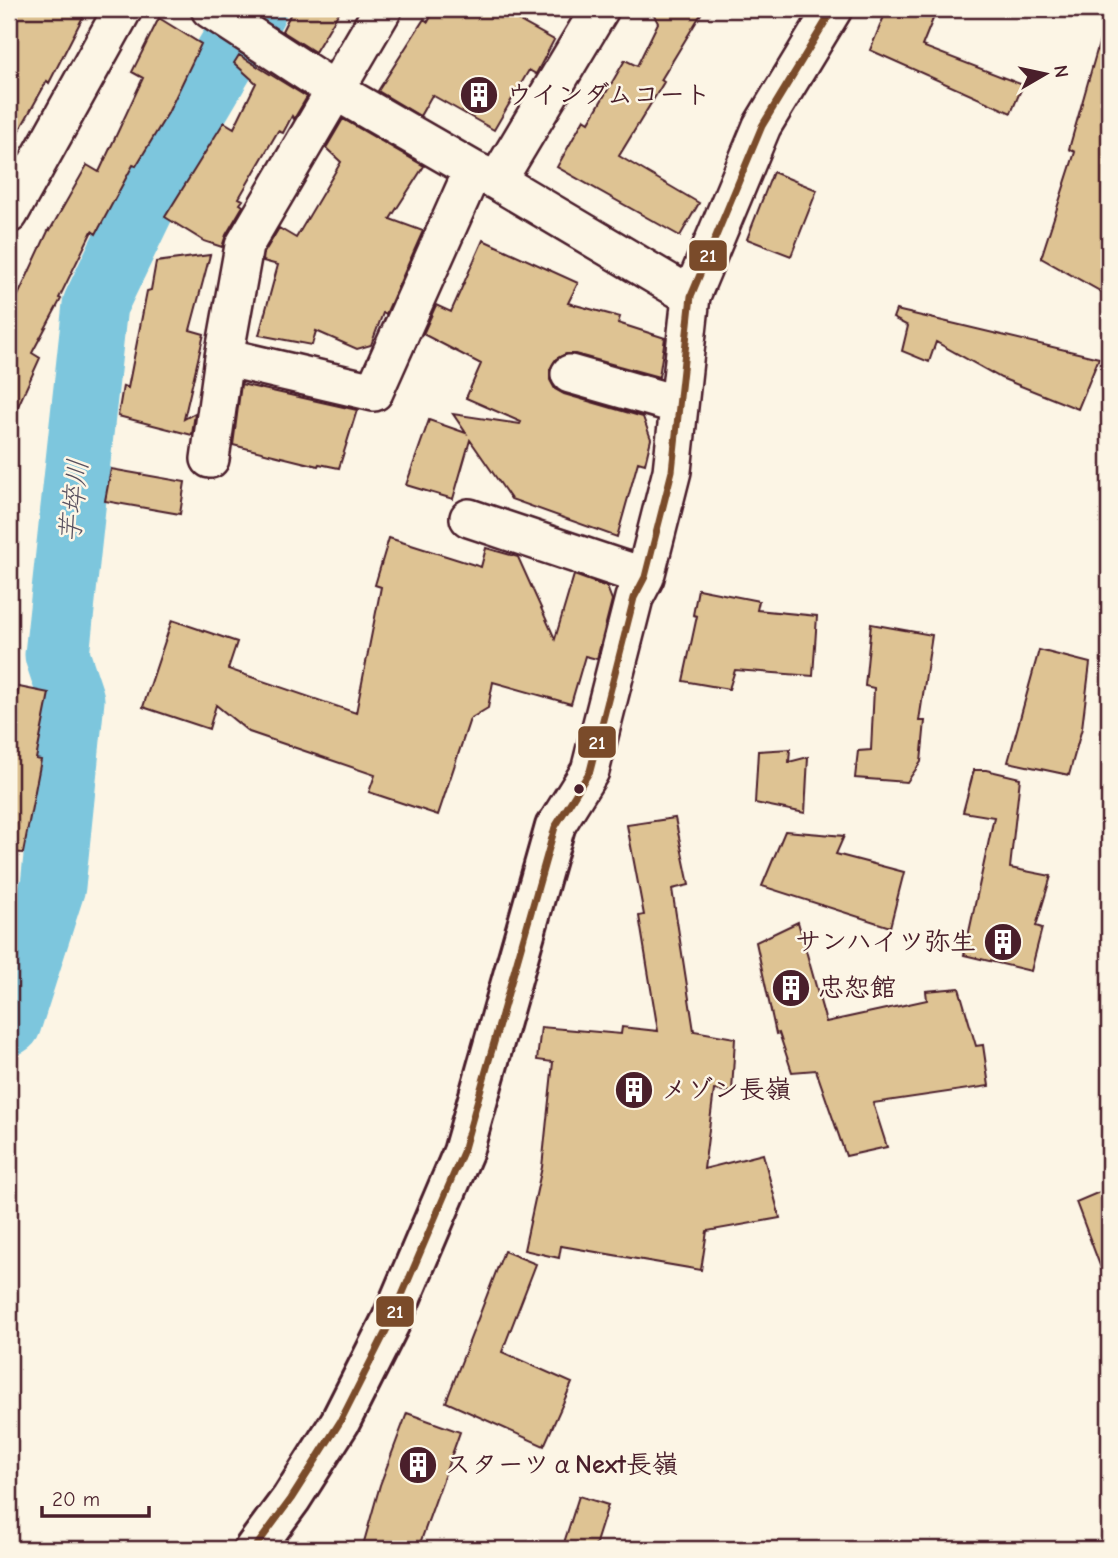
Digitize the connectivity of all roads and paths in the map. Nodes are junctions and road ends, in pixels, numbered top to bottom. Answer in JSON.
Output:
{"nodes":[{"id":1,"x":122,"y":9,"type":"edge"},
{"id":2,"x":383,"y":9,"type":"edge"},
{"id":3,"x":600,"y":9,"type":"edge"},
{"id":4,"x":833,"y":9,"type":"edge"},
{"id":5,"x":218,"y":14,"type":"edge"},
{"id":6,"x":334,"y":90,"type":"junction"},
{"id":7,"x":485,"y":176,"type":"junction"},
{"id":8,"x":9,"y":214,"type":"edge"},
{"id":9,"x":691,"y":296,"type":"junction"},
{"id":10,"x":224,"y":357,"type":"junction"},
{"id":11,"x":570,"y":374,"type":"dead end"},
{"id":12,"x":679,"y":405,"type":"junction"},
{"id":13,"x":210,"y":459,"type":"dead end"},
{"id":14,"x":468,"y":518,"type":"dead end"},
{"id":15,"x":645,"y":578,"type":"junction"},
{"id":16,"x":555,"y":827,"type":"joint"},
{"id":17,"x":254,"y":1549,"type":"edge"}],
"edges":[{"from":1,"to":8,"type":"street"},
{"from":2,"to":6,"type":"street"},
{"from":3,"to":7,"type":"street"},
{"from":4,"to":9,"type":"street"},
{"from":5,"to":6,"type":"street"},
{"from":6,"to":7,"type":"street"},
{"from":6,"to":10,"type":"street"},
{"from":7,"to":9,"type":"street"},
{"from":7,"to":10,"type":"street"},
{"from":9,"to":12,"type":"street"},
{"from":10,"to":13,"type":"street"},
{"from":11,"to":12,"type":"street"},
{"from":12,"to":15,"type":"street"},
{"from":14,"to":15,"type":"street"},
{"from":15,"to":16,"type":"street"},
{"from":16,"to":17,"type":"street"}]}
